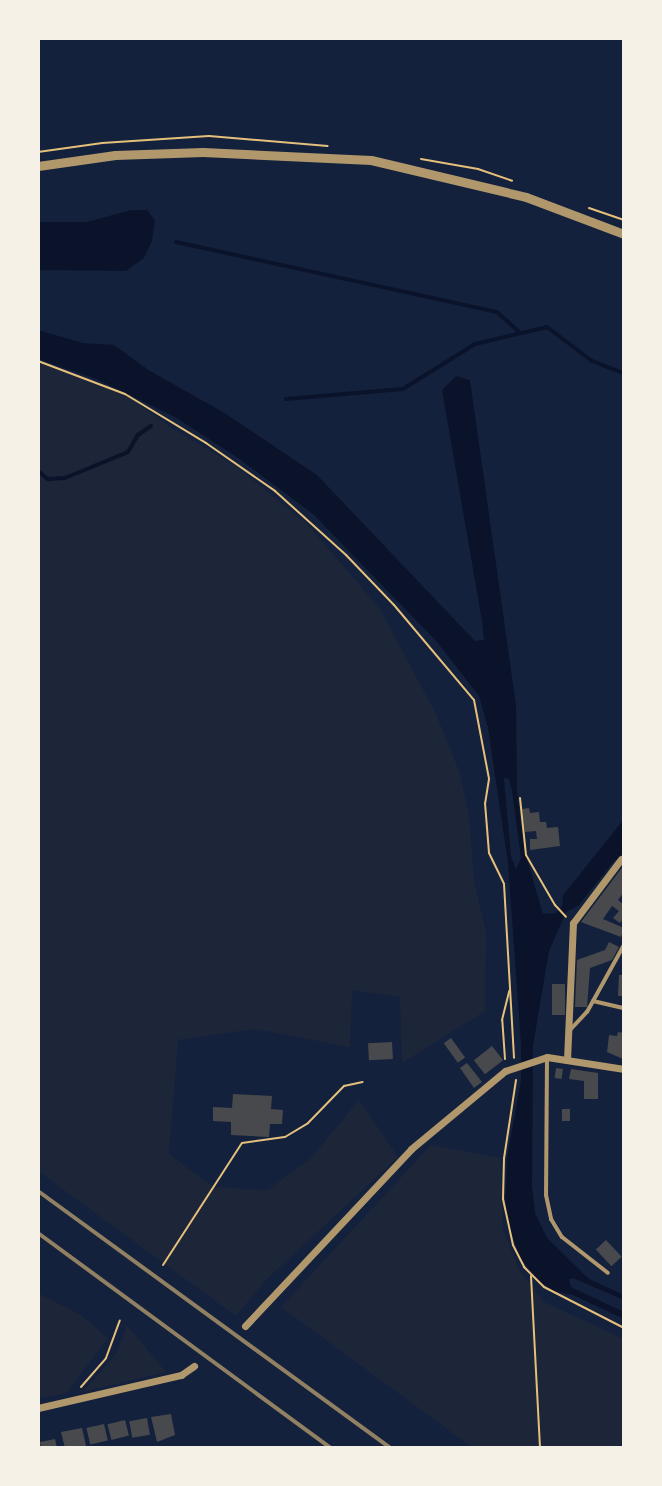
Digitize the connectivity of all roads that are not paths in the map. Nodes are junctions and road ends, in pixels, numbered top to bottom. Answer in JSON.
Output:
{"nodes":[{"id":1,"x":38,"y":166,"type":"edge"},
{"id":2,"x":624,"y":234,"type":"edge"},
{"id":3,"x":621,"y":859,"type":"dead end"},
{"id":4,"x":624,"y":945,"type":"edge"},
{"id":5,"x":621,"y":956,"type":"edge"},
{"id":6,"x":593,"y":1001,"type":"junction"},
{"id":7,"x":624,"y":1008,"type":"edge"},
{"id":8,"x":569,"y":1032,"type":"junction"},
{"id":9,"x":547,"y":1057,"type":"junction"},
{"id":10,"x":567,"y":1060,"type":"junction"},
{"id":11,"x":624,"y":1069,"type":"edge"},
{"id":12,"x":608,"y":1273,"type":"dead end"},
{"id":13,"x":245,"y":1326,"type":"dead end"},
{"id":14,"x":194,"y":1366,"type":"dead end"},
{"id":15,"x":38,"y":1408,"type":"edge"}],
"edges":[{"from":1,"to":2,"type":"street"},
{"from":3,"to":8,"type":"street"},
{"from":4,"to":5,"type":"lane"},
{"from":5,"to":6,"type":"lane"},
{"from":6,"to":7,"type":"lane"},
{"from":6,"to":8,"type":"lane"},
{"from":8,"to":10,"type":"street"},
{"from":9,"to":10,"type":"street"},
{"from":9,"to":12,"type":"lane"},
{"from":9,"to":13,"type":"street"},
{"from":10,"to":11,"type":"street"},
{"from":14,"to":15,"type":"street"}]}
